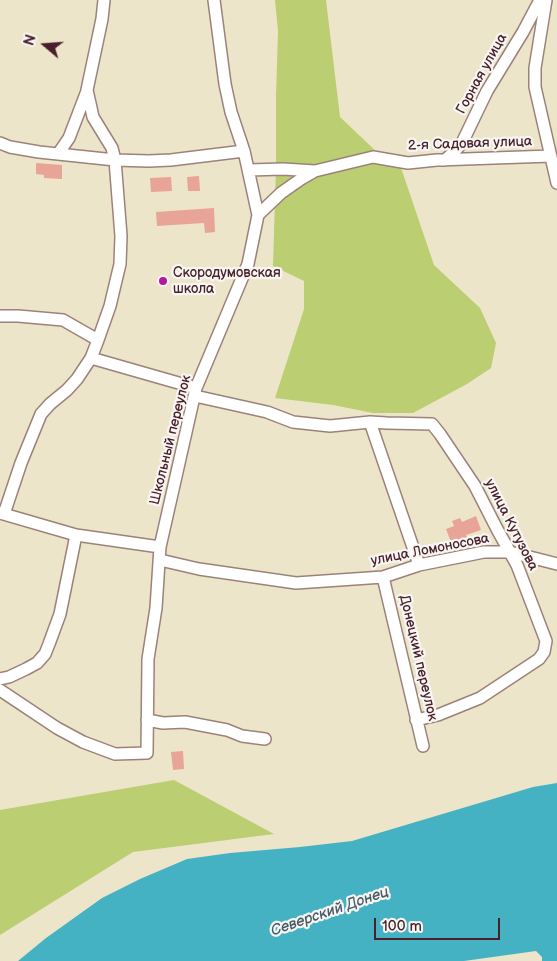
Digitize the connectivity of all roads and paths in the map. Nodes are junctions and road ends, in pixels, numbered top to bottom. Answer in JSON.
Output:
{"nodes":[{"id":1,"x":104,"y":0,"type":"edge"},
{"id":2,"x":214,"y":0,"type":"edge"},
{"id":3,"x":540,"y":0,"type":"edge"},
{"id":4,"x":546,"y":0,"type":"edge"},
{"id":5,"x":87,"y":90,"type":"junction"},
{"id":6,"x":0,"y":143,"type":"edge"},
{"id":7,"x":244,"y":151,"type":"junction"},
{"id":8,"x":58,"y":154,"type":"junction"},
{"id":9,"x":551,"y":156,"type":"junction"},
{"id":10,"x":115,"y":160,"type":"junction"},
{"id":11,"x":445,"y":160,"type":"junction"},
{"id":12,"x":249,"y":170,"type":"junction"},
{"id":13,"x":315,"y":171,"type":"junction"},
{"id":14,"x":557,"y":183,"type":"edge"},
{"id":15,"x":258,"y":215,"type":"junction"},
{"id":16,"x":0,"y":316,"type":"edge"},
{"id":17,"x":98,"y":340,"type":"junction"},
{"id":18,"x":90,"y":358,"type":"junction"},
{"id":19,"x":195,"y":392,"type":"junction"},
{"id":20,"x":370,"y":422,"type":"junction"},
{"id":21,"x":2,"y":514,"type":"edge"},
{"id":22,"x":76,"y":535,"type":"junction"},
{"id":23,"x":160,"y":547,"type":"junction"},
{"id":24,"x":510,"y":552,"type":"junction"},
{"id":25,"x":160,"y":560,"type":"junction"},
{"id":26,"x":557,"y":564,"type":"edge"},
{"id":27,"x":419,"y":565,"type":"junction"},
{"id":28,"x":383,"y":577,"type":"junction"},
{"id":29,"x":0,"y":679,"type":"edge"},
{"id":30,"x":0,"y":690,"type":"edge"},
{"id":31,"x":147,"y":720,"type":"junction"},
{"id":32,"x":416,"y":720,"type":"junction"},
{"id":33,"x":265,"y":739,"type":"dead end"},
{"id":34,"x":423,"y":746,"type":"dead end"}],
"edges":[{"from":1,"to":5,"type":"street"},
{"from":2,"to":7,"type":"street","name":"Школьный переулок"},
{"from":3,"to":11,"type":"street","name":"Горная улица"},
{"from":4,"to":9,"type":"street"},
{"from":5,"to":8,"type":"street"},
{"from":5,"to":10,"type":"street"},
{"from":6,"to":8,"type":"street"},
{"from":7,"to":10,"type":"street"},
{"from":7,"to":12,"type":"street","name":"Школьный переулок"},
{"from":8,"to":10,"type":"street"},
{"from":9,"to":11,"type":"street","name":"2-я Садовая улица"},
{"from":9,"to":14,"type":"street"},
{"from":10,"to":17,"type":"street"},
{"from":11,"to":13,"type":"street","name":"2-я Садовая улица"},
{"from":12,"to":13,"type":"street"},
{"from":12,"to":15,"type":"street","name":"Школьный переулок"},
{"from":13,"to":15,"type":"street","name":"2-я Садовая улица"},
{"from":15,"to":19,"type":"street","name":"Школьный переулок"},
{"from":16,"to":17,"type":"street"},
{"from":17,"to":18,"type":"street"},
{"from":18,"to":19,"type":"street","name":"улица Кутузова"},
{"from":18,"to":21,"type":"street"},
{"from":19,"to":20,"type":"street","name":"улица Кутузова"},
{"from":19,"to":23,"type":"street","name":"Школьный переулок"},
{"from":20,"to":24,"type":"street","name":"улица Кутузова"},
{"from":20,"to":27,"type":"street"},
{"from":21,"to":22,"type":"street"},
{"from":22,"to":23,"type":"street"},
{"from":22,"to":29,"type":"street"},
{"from":23,"to":25,"type":"street","name":"Школьный переулок"},
{"from":24,"to":26,"type":"street","name":"улица Ломоносова"},
{"from":24,"to":27,"type":"street","name":"улица Ломоносова"},
{"from":24,"to":32,"type":"street","name":"улица Кутузова"},
{"from":25,"to":28,"type":"street","name":"улица Ломоносова"},
{"from":25,"to":31,"type":"street","name":"Школьный переулок"},
{"from":27,"to":28,"type":"street","name":"улица Ломоносова"},
{"from":28,"to":32,"type":"street","name":"Донецкий переулок"},
{"from":30,"to":31,"type":"street","name":"Школьный переулок"},
{"from":31,"to":33,"type":"street"},
{"from":32,"to":34,"type":"street","name":"Донецкий переулок"}]}
